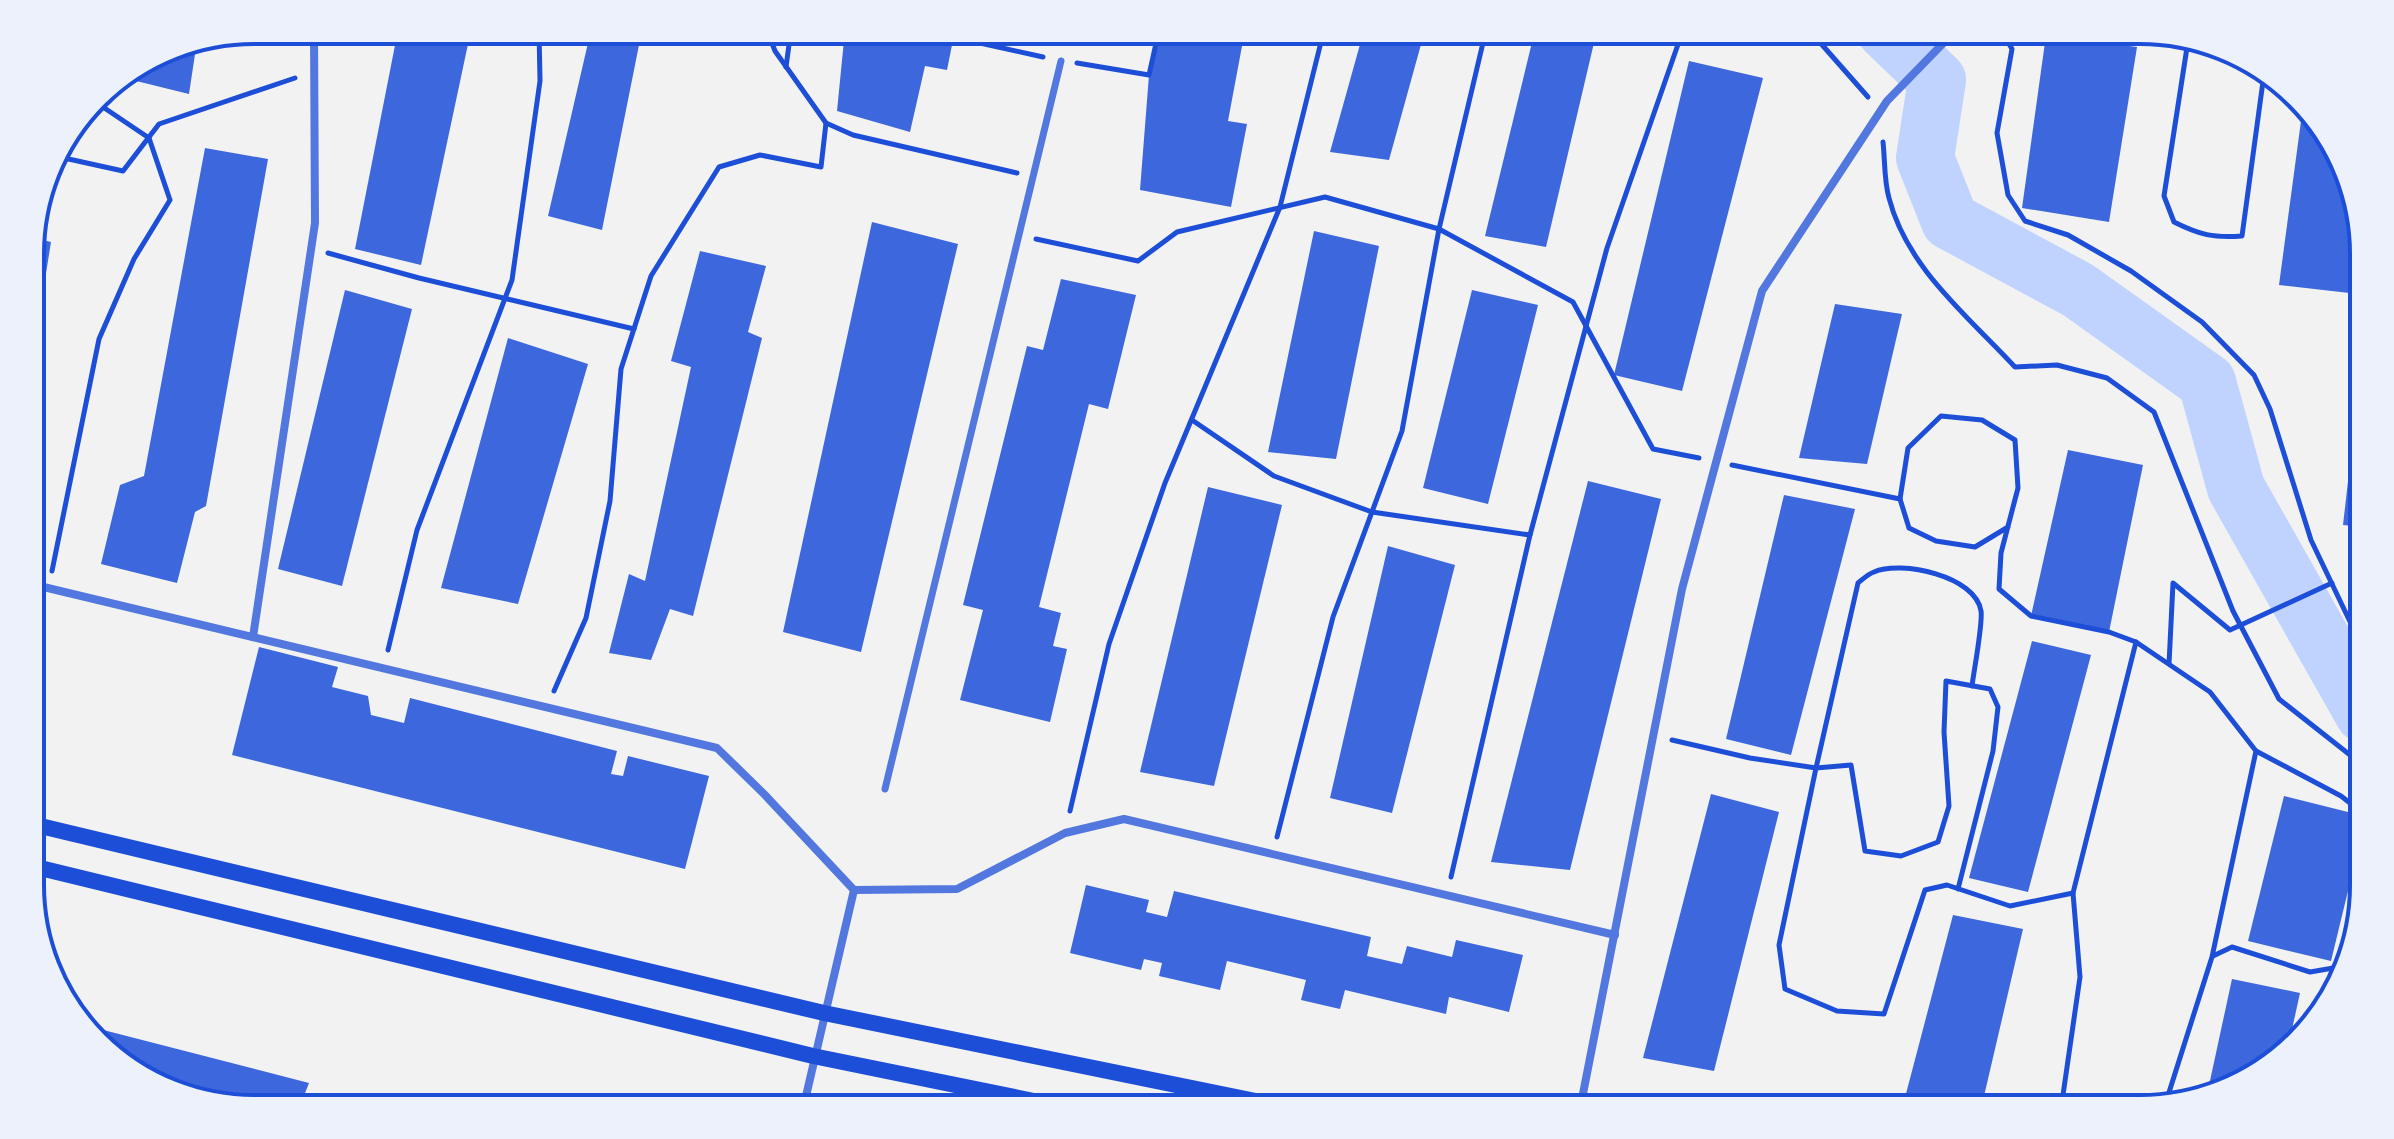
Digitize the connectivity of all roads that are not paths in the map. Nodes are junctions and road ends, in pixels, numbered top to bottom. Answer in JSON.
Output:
{"nodes":[{"id":1,"x":314,"y":44,"type":"edge"},
{"id":2,"x":1942,"y":44,"type":"edge"},
{"id":3,"x":1061,"y":61,"type":"road end"},
{"id":4,"x":44,"y":587,"type":"edge"},
{"id":5,"x":253,"y":637,"type":"junction"},
{"id":6,"x":885,"y":789,"type":"dead end"},
{"id":7,"x":44,"y":827,"type":"edge"},
{"id":8,"x":44,"y":869,"type":"edge"},
{"id":9,"x":854,"y":890,"type":"junction"},
{"id":10,"x":1615,"y":935,"type":"junction"},
{"id":11,"x":824,"y":1013,"type":"junction"},
{"id":12,"x":813,"y":1056,"type":"junction"},
{"id":13,"x":806,"y":1095,"type":"edge"},
{"id":14,"x":1004,"y":1095,"type":"edge"},
{"id":15,"x":1225,"y":1095,"type":"edge"},
{"id":16,"x":1583,"y":1095,"type":"edge"}],
"edges":[{"from":1,"to":5,"type":"street"},
{"from":2,"to":10,"type":"street"},
{"from":3,"to":6,"type":"street"},
{"from":4,"to":5,"type":"street"},
{"from":5,"to":9,"type":"street"},
{"from":7,"to":11,"type":"main road"},
{"from":8,"to":12,"type":"main road"},
{"from":9,"to":10,"type":"street"},
{"from":9,"to":11,"type":"street"},
{"from":10,"to":16,"type":"street"},
{"from":11,"to":12,"type":"street"},
{"from":11,"to":15,"type":"main road"},
{"from":12,"to":13,"type":"street"},
{"from":12,"to":14,"type":"main road"}]}
